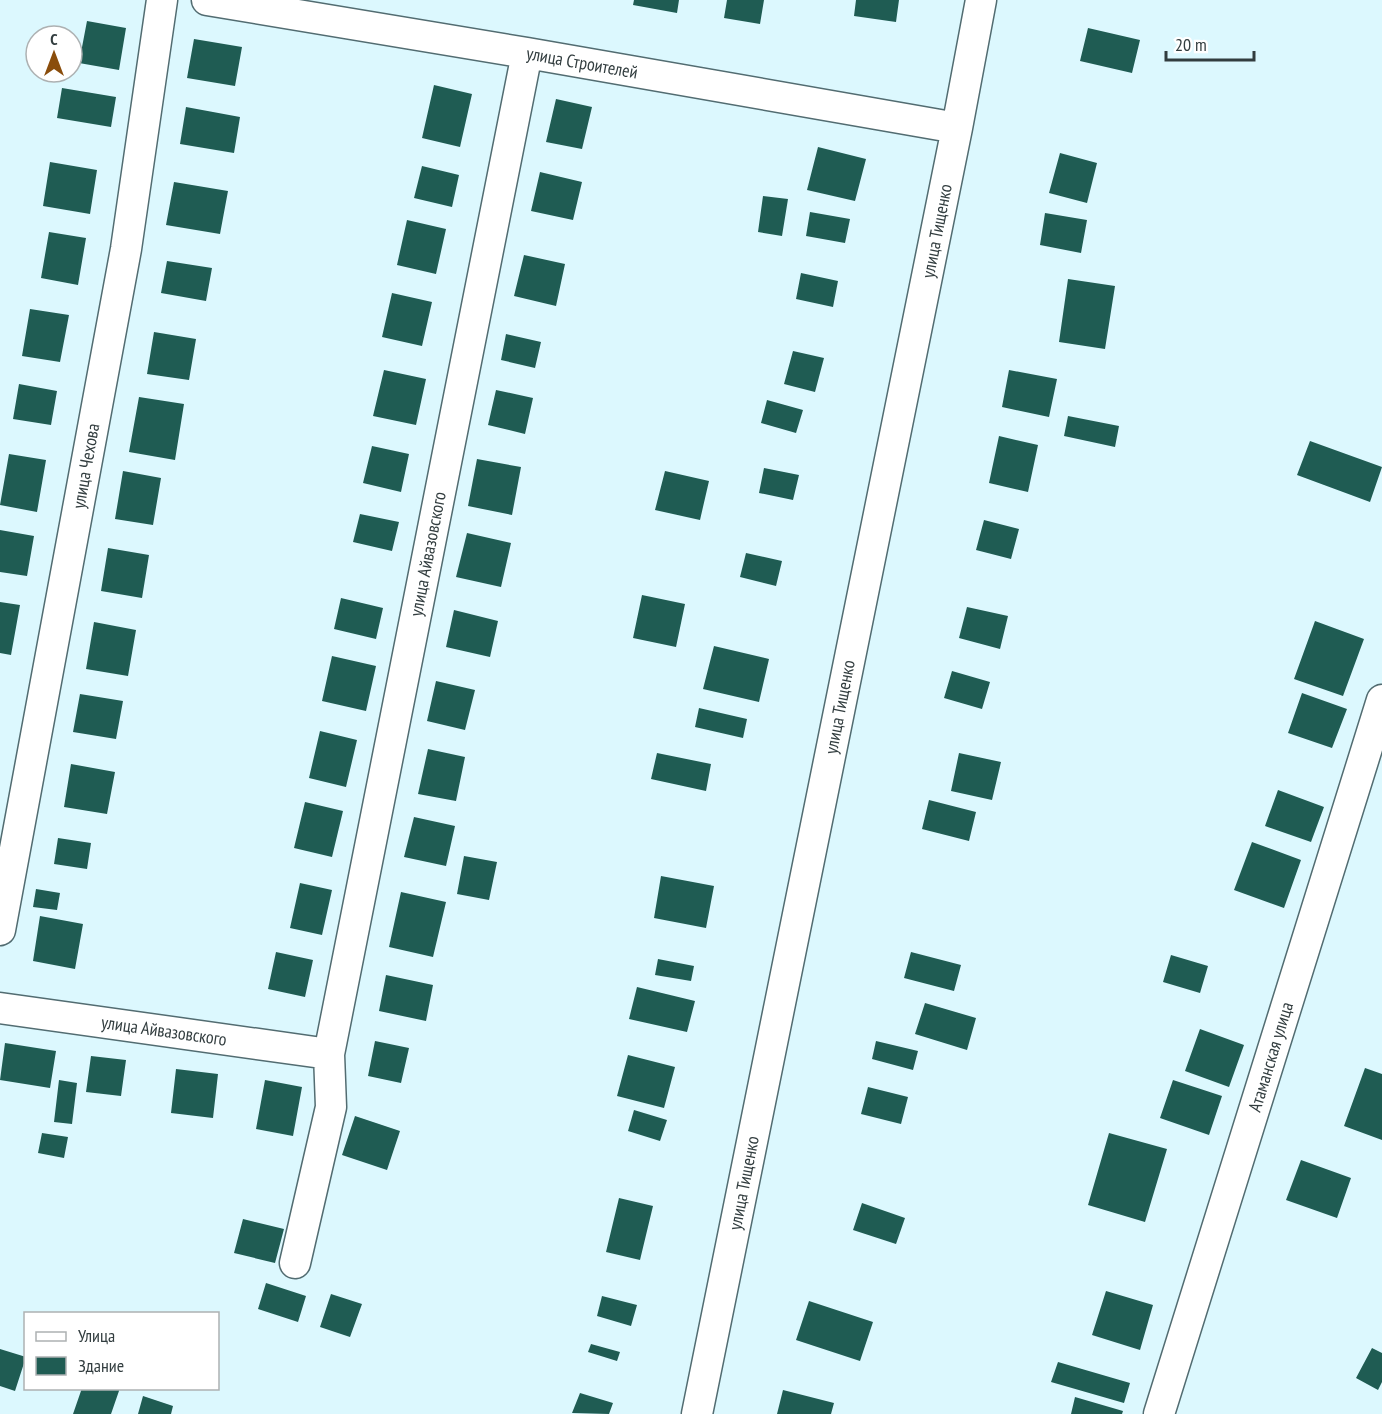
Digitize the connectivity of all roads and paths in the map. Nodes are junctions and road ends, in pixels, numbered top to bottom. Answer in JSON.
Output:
{"nodes":[{"id":1,"x":162,"y":0,"type":"edge"},
{"id":2,"x":207,"y":0,"type":"edge"},
{"id":3,"x":981,"y":0,"type":"edge"},
{"id":4,"x":527,"y":53,"type":"junction"},
{"id":5,"x":957,"y":128,"type":"junction"},
{"id":6,"x":1382,"y":700,"type":"edge"},
{"id":7,"x":0,"y":930,"type":"edge"},
{"id":8,"x":0,"y":1008,"type":"edge"},
{"id":9,"x":328,"y":1054,"type":"junction"},
{"id":10,"x":295,"y":1263,"type":"dead end"},
{"id":11,"x":697,"y":1414,"type":"edge"},
{"id":12,"x":1159,"y":1414,"type":"edge"}],
"edges":[{"from":1,"to":7,"type":"street","name":"улица Чехова"},
{"from":2,"to":4,"type":"street","name":"улица Строителей"},
{"from":3,"to":5,"type":"street","name":"улица Тищенко"},
{"from":4,"to":5,"type":"street","name":"улица Строителей"},
{"from":4,"to":9,"type":"street","name":"улица Айвазовского"},
{"from":5,"to":11,"type":"street","name":"улица Тищенко"},
{"from":6,"to":12,"type":"street","name":"Атаманская улица"},
{"from":8,"to":9,"type":"street","name":"улица Айвазовского"},
{"from":9,"to":10,"type":"street","name":"улица Айвазовского"}]}
